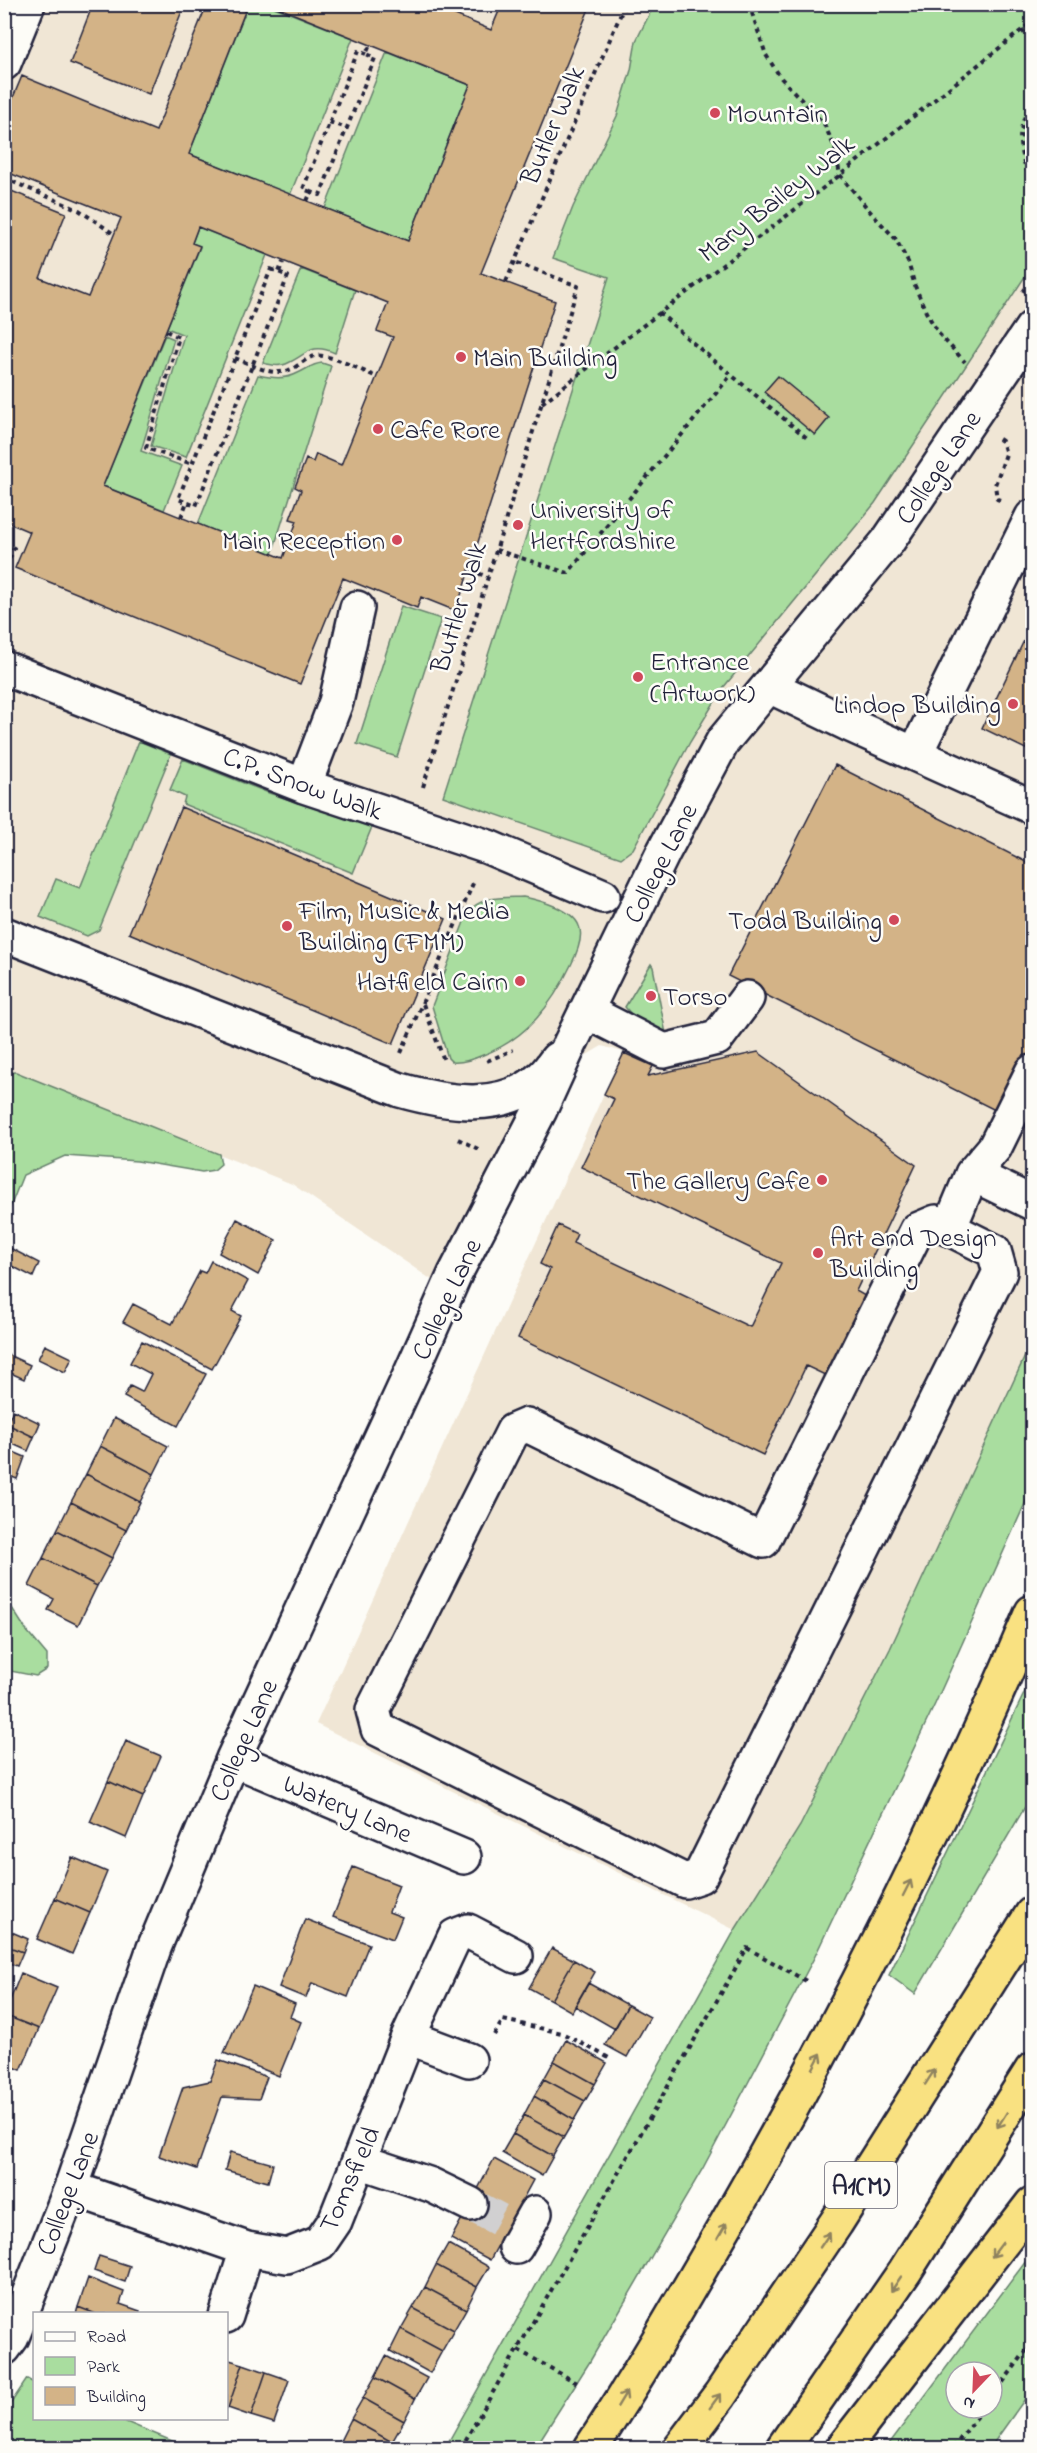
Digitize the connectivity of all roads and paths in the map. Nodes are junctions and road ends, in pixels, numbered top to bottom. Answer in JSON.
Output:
{"nodes":[{"id":1,"x":28,"y":4,"type":"edge"},
{"id":2,"x":625,"y":4,"type":"edge"},
{"id":3,"x":749,"y":4,"type":"edge"},
{"id":4,"x":1032,"y":22,"type":"edge"},
{"id":5,"x":1022,"y":30,"type":"junction"},
{"id":6,"x":370,"y":45,"type":"dead end"},
{"id":7,"x":1032,"y":45,"type":"edge"},
{"id":8,"x":366,"y":54,"type":"junction"},
{"id":9,"x":4,"y":63,"type":"edge"},
{"id":10,"x":1032,"y":100,"type":"edge"},
{"id":11,"x":329,"y":122,"type":"junction"},
{"id":12,"x":347,"y":128,"type":"junction"},
{"id":13,"x":840,"y":174,"type":"junction"},
{"id":14,"x":4,"y":178,"type":"edge"},
{"id":15,"x":1032,"y":182,"type":"edge"},
{"id":16,"x":311,"y":192,"type":"junction"},
{"id":17,"x":307,"y":201,"type":"dead end"},
{"id":18,"x":114,"y":234,"type":"dead end"},
{"id":19,"x":283,"y":262,"type":"dead end"},
{"id":20,"x":515,"y":262,"type":"junction"},
{"id":21,"x":279,"y":272,"type":"junction"},
{"id":22,"x":506,"y":282,"type":"dead end"},
{"id":23,"x":659,"y":312,"type":"junction"},
{"id":24,"x":1032,"y":328,"type":"edge"},
{"id":25,"x":166,"y":331,"type":"dead end"},
{"id":26,"x":235,"y":358,"type":"junction"},
{"id":27,"x":252,"y":365,"type":"junction"},
{"id":28,"x":972,"y":368,"type":"dead end"},
{"id":29,"x":731,"y":375,"type":"junction"},
{"id":30,"x":376,"y":377,"type":"dead end"},
{"id":31,"x":542,"y":404,"type":"junction"},
{"id":32,"x":995,"y":437,"type":"dead end"},
{"id":33,"x":807,"y":438,"type":"dead end"},
{"id":34,"x":192,"y":464,"type":"junction"},
{"id":35,"x":187,"y":502,"type":"junction"},
{"id":36,"x":1019,"y":510,"type":"edge"},
{"id":37,"x":181,"y":517,"type":"dead end"},
{"id":38,"x":4,"y":544,"type":"edge"},
{"id":39,"x":496,"y":550,"type":"junction"},
{"id":40,"x":470,"y":570,"type":"dead end"},
{"id":41,"x":4,"y":572,"type":"edge"},
{"id":42,"x":488,"y":577,"type":"junction"},
{"id":43,"x":357,"y":608,"type":"dead end"},
{"id":44,"x":4,"y":668,"type":"edge"},
{"id":45,"x":769,"y":686,"type":"junction"},
{"id":46,"x":915,"y":754,"type":"junction"},
{"id":47,"x":304,"y":786,"type":"junction"},
{"id":48,"x":1032,"y":807,"type":"edge"},
{"id":49,"x":412,"y":822,"type":"junction"},
{"id":50,"x":488,"y":847,"type":"junction"},
{"id":51,"x":603,"y":896,"type":"dead end"},
{"id":52,"x":4,"y":934,"type":"edge"},
{"id":53,"x":747,"y":998,"type":"dead end"},
{"id":54,"x":423,"y":1004,"type":"junction"},
{"id":55,"x":586,"y":1011,"type":"junction"},
{"id":56,"x":522,"y":1043,"type":"dead end"},
{"id":57,"x":570,"y":1044,"type":"junction"},
{"id":58,"x":483,"y":1063,"type":"dead end"},
{"id":59,"x":447,"y":1070,"type":"dead end"},
{"id":60,"x":388,"y":1084,"type":"junction"},
{"id":61,"x":1028,"y":1091,"type":"edge"},
{"id":62,"x":972,"y":1174,"type":"junction"},
{"id":63,"x":1032,"y":1203,"type":"edge"},
{"id":64,"x":949,"y":1229,"type":"junction"},
{"id":65,"x":1032,"y":1612,"type":"edge"},
{"id":66,"x":233,"y":1759,"type":"junction"},
{"id":67,"x":464,"y":1857,"type":"dead end"},
{"id":68,"x":1032,"y":1914,"type":"edge"},
{"id":69,"x":516,"y":1956,"type":"dead end"},
{"id":70,"x":808,"y":1982,"type":"dead end"},
{"id":71,"x":408,"y":2037,"type":"junction"},
{"id":72,"x":611,"y":2059,"type":"dead end"},
{"id":73,"x":469,"y":2060,"type":"joint"},
{"id":74,"x":1032,"y":2070,"type":"edge"},
{"id":75,"x":359,"y":2161,"type":"junction"},
{"id":76,"x":71,"y":2188,"type":"junction"},
{"id":77,"x":470,"y":2204,"type":"tunnel mouth"},
{"id":78,"x":1032,"y":2204,"type":"edge"},
{"id":79,"x":247,"y":2249,"type":"junction"},
{"id":80,"x":227,"y":2312,"type":"edge"},
{"id":81,"x":7,"y":2340,"type":"edge"},
{"id":82,"x":1032,"y":2343,"type":"edge"},
{"id":83,"x":518,"y":2350,"type":"junction"},
{"id":84,"x":1004,"y":2381,"type":"edge"},
{"id":85,"x":579,"y":2384,"type":"dead end"},
{"id":86,"x":975,"y":2420,"type":"edge"},
{"id":87,"x":461,"y":2448,"type":"edge"},
{"id":88,"x":591,"y":2448,"type":"edge"},
{"id":89,"x":680,"y":2448,"type":"edge"},
{"id":90,"x":783,"y":2448,"type":"edge"},
{"id":91,"x":846,"y":2448,"type":"edge"},
{"id":92,"x":953,"y":2448,"type":"edge"}],
"edges":[{"from":1,"to":9,"type":"street"},
{"from":2,"to":20,"type":"path","name":"Butler Walk"},
{"from":3,"to":13,"type":"path"},
{"from":4,"to":5,"type":"path","name":"Mary Bailey Walk"},
{"from":5,"to":7,"type":"path"},
{"from":5,"to":13,"type":"path","name":"Mary Bailey Walk"},
{"from":6,"to":8,"type":"path"},
{"from":8,"to":11,"type":"path"},
{"from":8,"to":12,"type":"path"},
{"from":10,"to":15,"type":"path"},
{"from":11,"to":12,"type":"path"},
{"from":11,"to":16,"type":"path"},
{"from":12,"to":16,"type":"path"},
{"from":13,"to":23,"type":"path","name":"Mary Bailey Walk"},
{"from":13,"to":28,"type":"path"},
{"from":14,"to":18,"type":"path"},
{"from":16,"to":17,"type":"path"},
{"from":19,"to":21,"type":"path"},
{"from":20,"to":22,"type":"path","name":"Butler Walk"},
{"from":20,"to":31,"type":"path","name":"Buttler Walk"},
{"from":21,"to":26,"type":"path"},
{"from":21,"to":27,"type":"path"},
{"from":23,"to":29,"type":"path"},
{"from":23,"to":31,"type":"path","name":"Mary Bailey Walk"},
{"from":24,"to":45,"type":"street","name":"College Lane"},
{"from":25,"to":34,"type":"path"},
{"from":26,"to":27,"type":"path"},
{"from":26,"to":34,"type":"path"},
{"from":27,"to":30,"type":"path"},
{"from":27,"to":35,"type":"path"},
{"from":29,"to":33,"type":"path"},
{"from":29,"to":39,"type":"path"},
{"from":31,"to":39,"type":"path","name":"Buttler Walk"},
{"from":32,"to":36,"type":"path"},
{"from":34,"to":35,"type":"path"},
{"from":35,"to":37,"type":"path"},
{"from":36,"to":46,"type":"street"},
{"from":38,"to":41,"type":"path"},
{"from":39,"to":42,"type":"path","name":"Buttler Walk"},
{"from":40,"to":42,"type":"path"},
{"from":42,"to":49,"type":"path","name":"Buttler Walk"},
{"from":43,"to":47,"type":"street"},
{"from":44,"to":47,"type":"street","name":"C.P. Snow Walk"},
{"from":45,"to":46,"type":"street"},
{"from":45,"to":55,"type":"street","name":"College Lane"},
{"from":46,"to":48,"type":"street"},
{"from":47,"to":49,"type":"street","name":"C.P. Snow Walk"},
{"from":49,"to":50,"type":"street","name":"C.P. Snow Walk"},
{"from":50,"to":51,"type":"street","name":"C.P. Snow Walk"},
{"from":50,"to":54,"type":"path"},
{"from":52,"to":60,"type":"street"},
{"from":53,"to":55,"type":"street"},
{"from":54,"to":59,"type":"path"},
{"from":54,"to":60,"type":"path"},
{"from":55,"to":57,"type":"street","name":"College Lane"},
{"from":56,"to":58,"type":"path"},
{"from":57,"to":60,"type":"street"},
{"from":57,"to":66,"type":"street","name":"College Lane"},
{"from":61,"to":62,"type":"street"},
{"from":62,"to":63,"type":"street"},
{"from":62,"to":64,"type":"street"},
{"from":64,"to":64,"type":"street"},
{"from":88,"to":65,"type":"highway","one_way":true},
{"from":66,"to":67,"type":"street","name":"Watery Lane"},
{"from":66,"to":76,"type":"street","name":"College Lane"},
{"from":89,"to":68,"type":"highway","number":"A1(M)","one_way":true},
{"from":69,"to":71,"type":"street","name":"Tomsfield"},
{"from":70,"to":83,"type":"path"},
{"from":71,"to":73,"type":"street"},
{"from":71,"to":75,"type":"street","name":"Tomsfield"},
{"from":72,"to":73,"type":"path"},
{"from":74,"to":90,"type":"highway","one_way":true},
{"from":75,"to":77,"type":"street"},
{"from":75,"to":79,"type":"street","name":"Tomsfield"},
{"from":76,"to":79,"type":"street","name":"Tomsfield"},
{"from":76,"to":81,"type":"street","name":"College Lane"},
{"from":78,"to":91,"type":"highway","one_way":true},
{"from":79,"to":80,"type":"street"},
{"from":82,"to":84,"type":"path"},
{"from":83,"to":85,"type":"path"},
{"from":83,"to":87,"type":"path"},
{"from":86,"to":92,"type":"path"}]}
